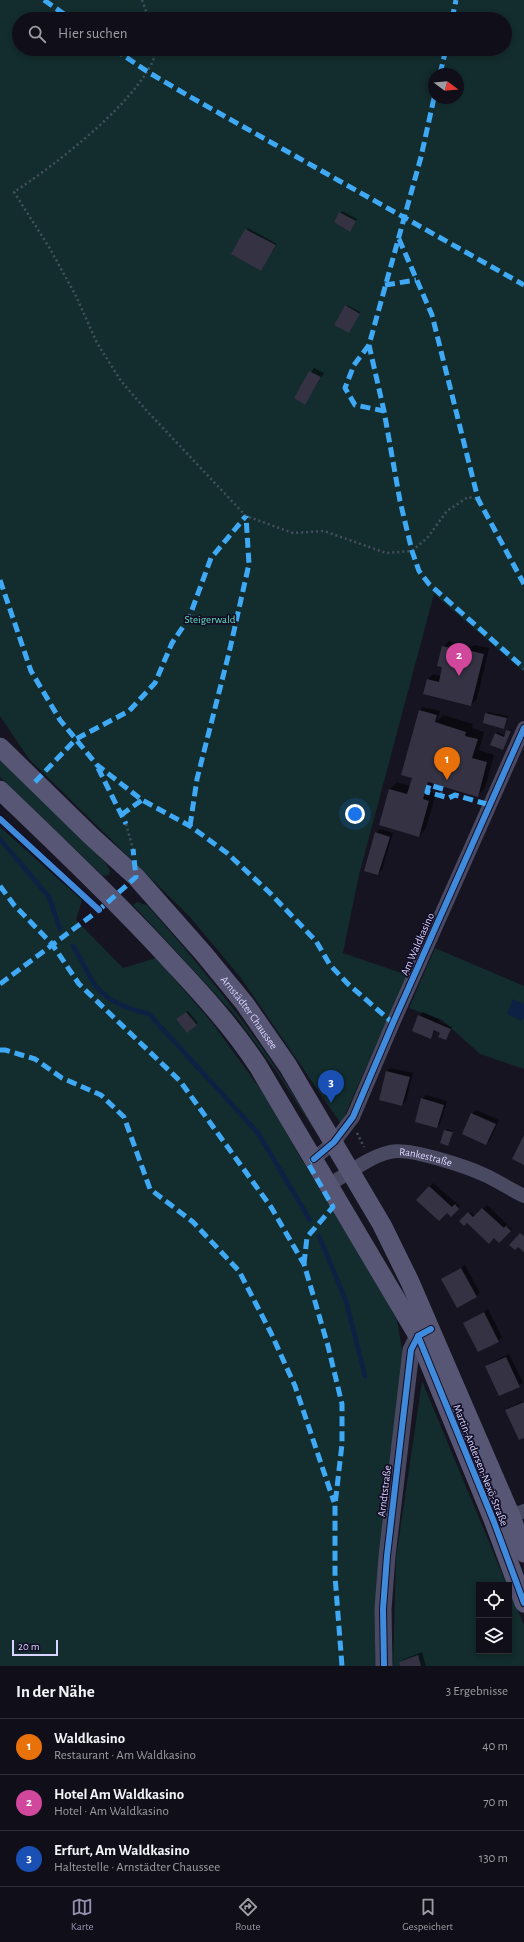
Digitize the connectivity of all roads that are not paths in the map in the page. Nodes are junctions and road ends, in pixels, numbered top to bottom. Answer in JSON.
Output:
{"nodes":[{"id":1,"x":524,"y":728,"type":"edge"},
{"id":2,"x":0,"y":747,"type":"edge"},
{"id":3,"x":0,"y":790,"type":"edge"},
{"id":4,"x":334,"y":1142,"type":"junction"},
{"id":5,"x":314,"y":1159,"type":"junction"},
{"id":6,"x":351,"y":1172,"type":"junction"},
{"id":7,"x":328,"y":1185,"type":"junction"},
{"id":8,"x":524,"y":1196,"type":"edge"},
{"id":9,"x":424,"y":1333,"type":"junction"},
{"id":10,"x":517,"y":1514,"type":"edge"},
{"id":11,"x":524,"y":1553,"type":"edge"},
{"id":12,"x":524,"y":1603,"type":"edge"},
{"id":13,"x":384,"y":1666,"type":"edge"}],
"edges":[{"from":1,"to":4,"type":"street","name":"Am Waldkasino"},
{"from":2,"to":4,"type":"main road","name":"Arnstädter Chaussee"},
{"from":3,"to":5,"type":"main road","name":"Arnstädter Chaussee"},
{"from":4,"to":5,"type":"street","name":"Am Waldkasino"},
{"from":4,"to":6,"type":"main road","name":"Arnstädter Chaussee"},
{"from":5,"to":7,"type":"main road","name":"Arnstädter Chaussee"},
{"from":6,"to":7,"type":"street","name":"Rankestraße"},
{"from":6,"to":8,"type":"street","name":"Rankestraße"},
{"from":6,"to":9,"type":"main road","name":"Arnstädter Chaussee"},
{"from":7,"to":9,"type":"main road","name":"Arnstädter Chaussee"},
{"from":9,"to":10,"type":"main road","name":"Martin-Andersen-Nexö-Straße"},
{"from":9,"to":12,"type":"main road","name":"Martin-Andersen-Nexö-Straße"},
{"from":9,"to":13,"type":"street","name":"Arndtstraße"},
{"from":10,"to":11,"type":"main road","name":"Martin-Andersen-Nexö-Straße"}]}
